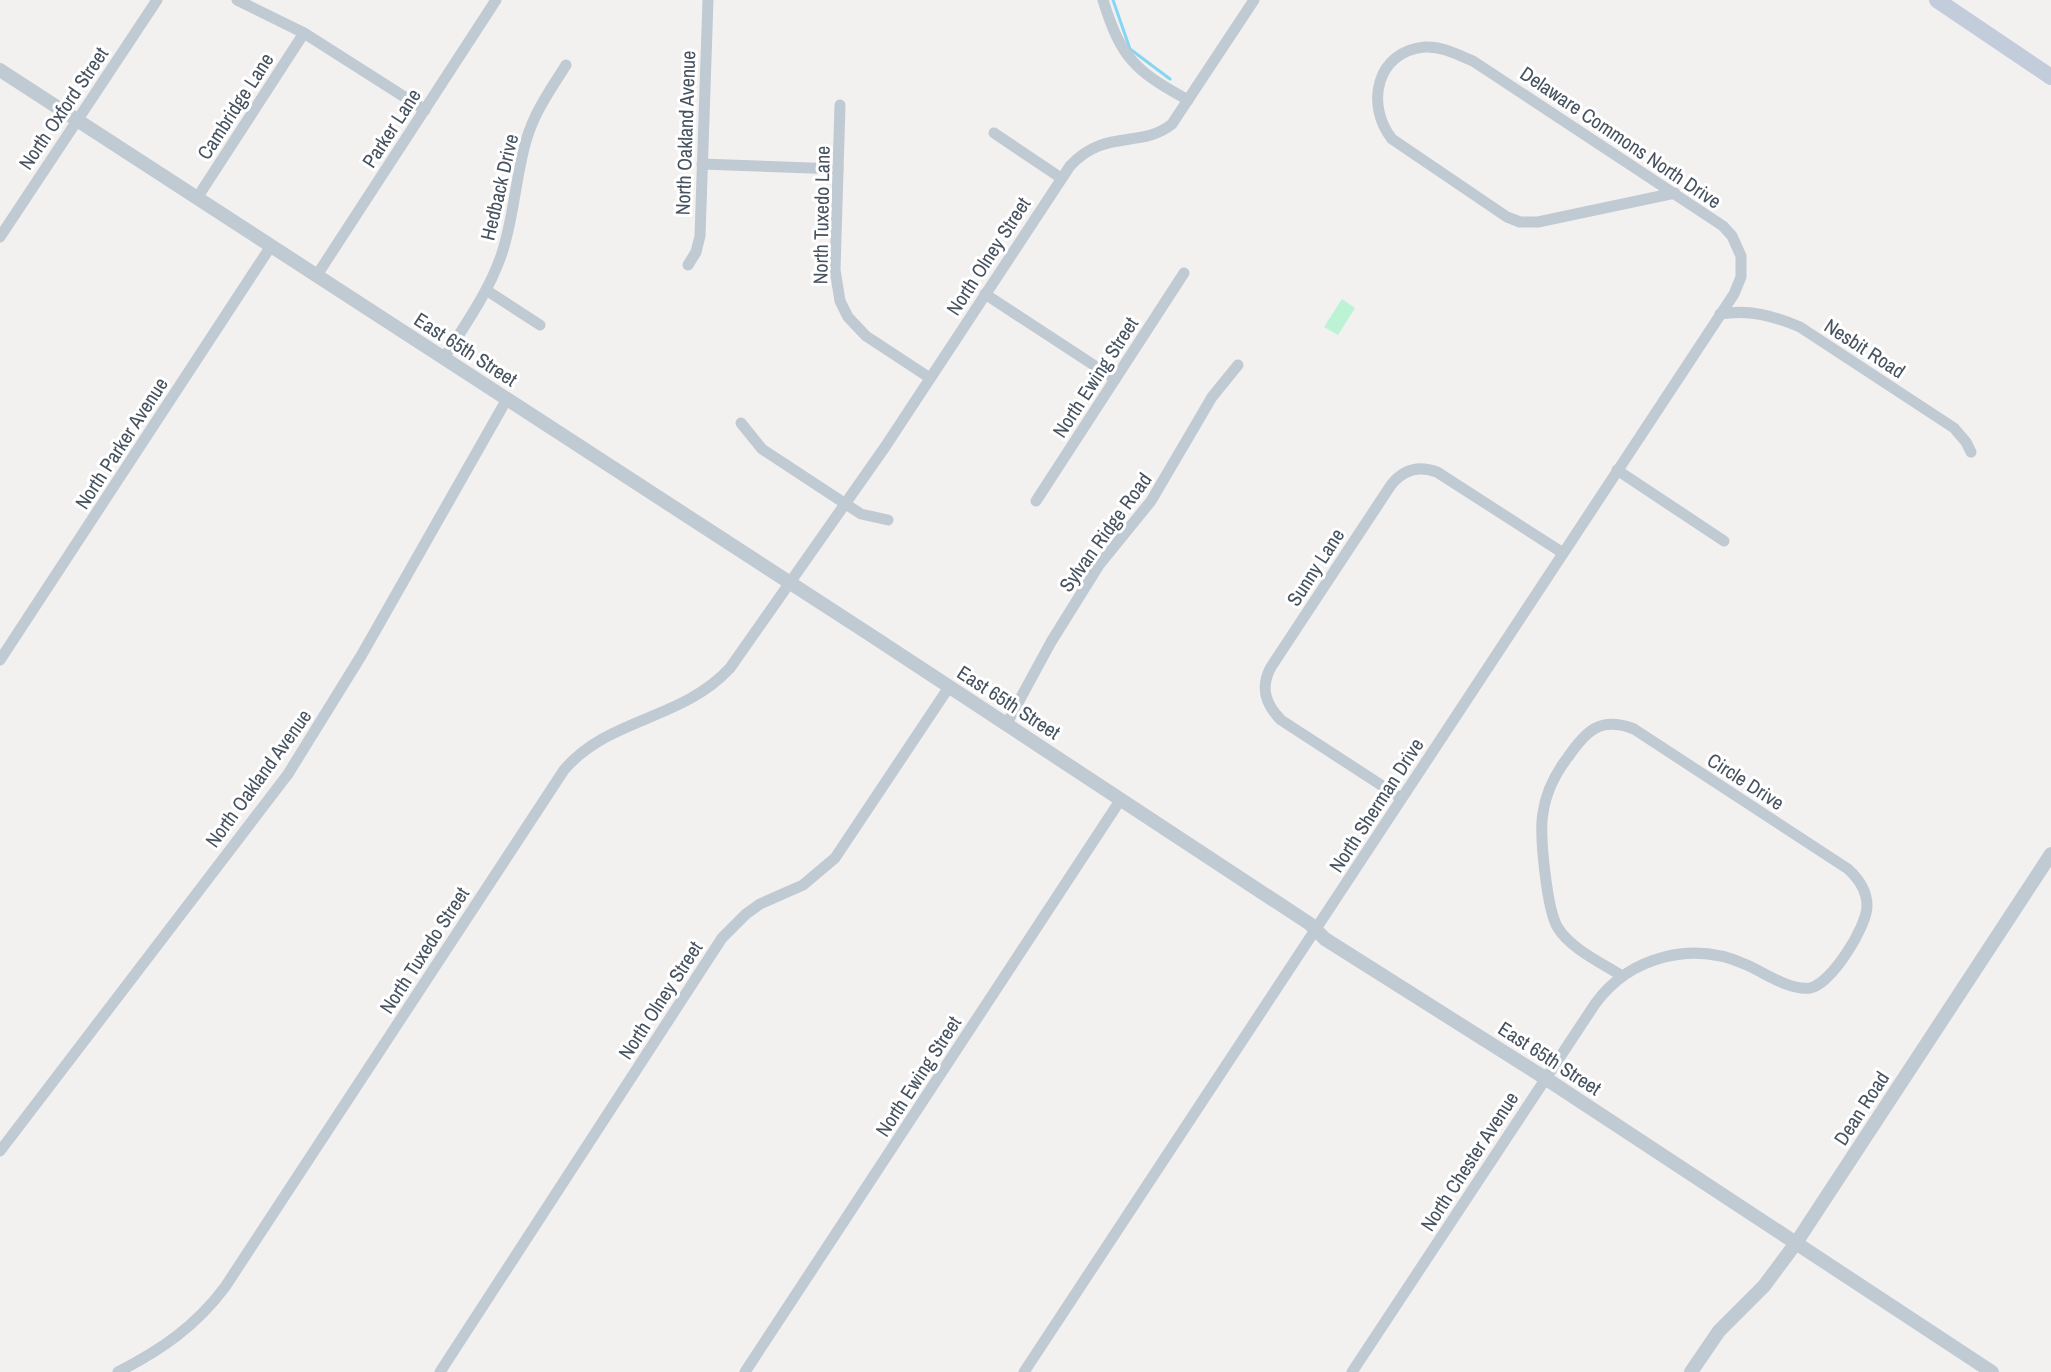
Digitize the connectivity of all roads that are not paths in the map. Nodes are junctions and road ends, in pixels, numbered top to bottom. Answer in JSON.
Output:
{"nodes":[{"id":1,"x":157,"y":0,"type":"edge"},
{"id":2,"x":237,"y":0,"type":"edge"},
{"id":3,"x":496,"y":0,"type":"edge"},
{"id":4,"x":708,"y":0,"type":"edge"},
{"id":5,"x":1103,"y":0,"type":"edge"},
{"id":6,"x":1254,"y":0,"type":"edge"},
{"id":7,"x":1937,"y":0,"type":"edge"},
{"id":8,"x":304,"y":33,"type":"junction"},
{"id":9,"x":566,"y":65,"type":"dead end"},
{"id":10,"x":0,"y":70,"type":"edge"},
{"id":11,"x":2050,"y":75,"type":"edge"},
{"id":12,"x":1188,"y":100,"type":"junction"},
{"id":13,"x":840,"y":105,"type":"dead end"},
{"id":14,"x":425,"y":110,"type":"junction"},
{"id":15,"x":76,"y":120,"type":"junction"},
{"id":16,"x":994,"y":133,"type":"dead end"},
{"id":17,"x":702,"y":164,"type":"junction"},
{"id":18,"x":838,"y":169,"type":"junction"},
{"id":19,"x":1061,"y":178,"type":"junction"},
{"id":20,"x":1675,"y":193,"type":"junction"},
{"id":21,"x":197,"y":198,"type":"junction"},
{"id":22,"x":0,"y":237,"type":"edge"},
{"id":23,"x":271,"y":246,"type":"junction"},
{"id":24,"x":1739,"y":252,"type":"joint"},
{"id":25,"x":688,"y":265,"type":"dead end"},
{"id":26,"x":1184,"y":273,"type":"dead end"},
{"id":27,"x":317,"y":275,"type":"junction"},
{"id":28,"x":486,"y":290,"type":"junction"},
{"id":29,"x":985,"y":294,"type":"junction"},
{"id":30,"x":1720,"y":314,"type":"junction"},
{"id":31,"x":540,"y":325,"type":"dead end"},
{"id":32,"x":444,"y":358,"type":"junction"},
{"id":33,"x":1238,"y":365,"type":"dead end"},
{"id":34,"x":930,"y":378,"type":"junction"},
{"id":35,"x":1115,"y":379,"type":"junction"},
{"id":36,"x":507,"y":399,"type":"junction"},
{"id":37,"x":741,"y":423,"type":"dead end"},
{"id":38,"x":1971,"y":452,"type":"dead end"},
{"id":39,"x":1617,"y":470,"type":"junction"},
{"id":40,"x":1036,"y":501,"type":"dead end"},
{"id":41,"x":844,"y":502,"type":"junction"},
{"id":42,"x":888,"y":520,"type":"dead end"},
{"id":43,"x":1724,"y":541,"type":"dead end"},
{"id":44,"x":1563,"y":553,"type":"junction"},
{"id":45,"x":788,"y":583,"type":"junction"},
{"id":46,"x":0,"y":660,"type":"edge"},
{"id":47,"x":949,"y":687,"type":"junction"},
{"id":48,"x":1006,"y":725,"type":"junction"},
{"id":49,"x":1401,"y":798,"type":"junction"},
{"id":50,"x":1121,"y":799,"type":"junction"},
{"id":51,"x":2051,"y":854,"type":"edge"},
{"id":52,"x":1315,"y":930,"type":"junction"},
{"id":53,"x":1622,"y":976,"type":"junction"},
{"id":54,"x":1545,"y":1078,"type":"junction"},
{"id":55,"x":0,"y":1151,"type":"edge"},
{"id":56,"x":1796,"y":1243,"type":"junction"},
{"id":57,"x":118,"y":1372,"type":"edge"},
{"id":58,"x":440,"y":1372,"type":"edge"},
{"id":59,"x":745,"y":1372,"type":"edge"},
{"id":60,"x":1024,"y":1372,"type":"edge"},
{"id":61,"x":1352,"y":1372,"type":"edge"},
{"id":62,"x":1691,"y":1372,"type":"edge"},
{"id":63,"x":1992,"y":1372,"type":"edge"}],
"edges":[{"from":1,"to":15,"type":"street","name":"North Oxford Street"},
{"from":2,"to":8,"type":"street"},
{"from":3,"to":14,"type":"street","name":"Parker Lane"},
{"from":4,"to":17,"type":"street","name":"North Oakland Avenue"},
{"from":5,"to":12,"type":"street"},
{"from":6,"to":12,"type":"street","name":"North Olney Street"},
{"from":7,"to":11,"type":"main road"},
{"from":8,"to":14,"type":"street"},
{"from":8,"to":21,"type":"street","name":"Cambridge Lane"},
{"from":9,"to":28,"type":"street","name":"Hedback Drive"},
{"from":10,"to":15,"type":"street","name":"East 65th Street"},
{"from":12,"to":19,"type":"street","name":"North Olney Street"},
{"from":13,"to":18,"type":"street","name":"North Tuxedo Lane"},
{"from":14,"to":27,"type":"street","name":"Parker Lane"},
{"from":15,"to":21,"type":"street","name":"East 65th Street"},
{"from":15,"to":22,"type":"street","name":"North Oxford Street"},
{"from":16,"to":19,"type":"street"},
{"from":17,"to":18,"type":"street"},
{"from":17,"to":25,"type":"street","name":"North Oakland Avenue"},
{"from":18,"to":34,"type":"street","name":"North Tuxedo Lane"},
{"from":19,"to":29,"type":"street","name":"North Olney Street"},
{"from":20,"to":20,"type":"street","name":"Delaware Commons North Drive"},
{"from":20,"to":24,"type":"street","name":"Delaware Commons North Drive"},
{"from":21,"to":23,"type":"street","name":"East 65th Street"},
{"from":23,"to":27,"type":"street","name":"East 65th Street"},
{"from":23,"to":46,"type":"street","name":"North Parker Avenue"},
{"from":24,"to":30,"type":"street","name":"North Sherman Drive"},
{"from":26,"to":35,"type":"street","name":"North Ewing Street"},
{"from":27,"to":32,"type":"street","name":"East 65th Street"},
{"from":28,"to":31,"type":"street"},
{"from":28,"to":32,"type":"street","name":"Hedback Drive"},
{"from":29,"to":34,"type":"street","name":"North Olney Street"},
{"from":29,"to":35,"type":"street"},
{"from":30,"to":38,"type":"street","name":"Nesbit Road"},
{"from":30,"to":39,"type":"street","name":"North Sherman Drive"},
{"from":32,"to":36,"type":"street","name":"East 65th Street"},
{"from":33,"to":48,"type":"street","name":"Sylvan Ridge Road"},
{"from":34,"to":41,"type":"street","name":"North Olney Street"},
{"from":35,"to":40,"type":"street","name":"North Ewing Street"},
{"from":36,"to":45,"type":"street","name":"East 65th Street"},
{"from":36,"to":55,"type":"street","name":"North Oakland Avenue"},
{"from":37,"to":41,"type":"street"},
{"from":39,"to":43,"type":"street"},
{"from":39,"to":44,"type":"street","name":"North Sherman Drive"},
{"from":41,"to":42,"type":"street"},
{"from":41,"to":45,"type":"street","name":"North Olney Street"},
{"from":44,"to":49,"type":"street","name":"North Sherman Drive"},
{"from":44,"to":49,"type":"street","name":"Sunny Lane"},
{"from":45,"to":47,"type":"street","name":"East 65th Street"},
{"from":45,"to":57,"type":"street","name":"North Tuxedo Street"},
{"from":47,"to":48,"type":"street","name":"East 65th Street"},
{"from":47,"to":58,"type":"street","name":"North Olney Street"},
{"from":48,"to":50,"type":"street","name":"East 65th Street"},
{"from":49,"to":52,"type":"street","name":"North Sherman Drive"},
{"from":50,"to":52,"type":"street","name":"East 65th Street"},
{"from":50,"to":59,"type":"street","name":"North Ewing Street"},
{"from":51,"to":56,"type":"street","name":"Dean Road"},
{"from":52,"to":54,"type":"street","name":"East 65th Street"},
{"from":52,"to":60,"type":"street","name":"North Sherman Drive"},
{"from":53,"to":53,"type":"street","name":"Circle Drive"},
{"from":53,"to":54,"type":"street","name":"North Chester Avenue"},
{"from":54,"to":56,"type":"street","name":"East 65th Street"},
{"from":54,"to":61,"type":"street","name":"North Chester Avenue"},
{"from":56,"to":62,"type":"street","name":"Dean Road"},
{"from":56,"to":63,"type":"street","name":"East 65th Street"}]}
